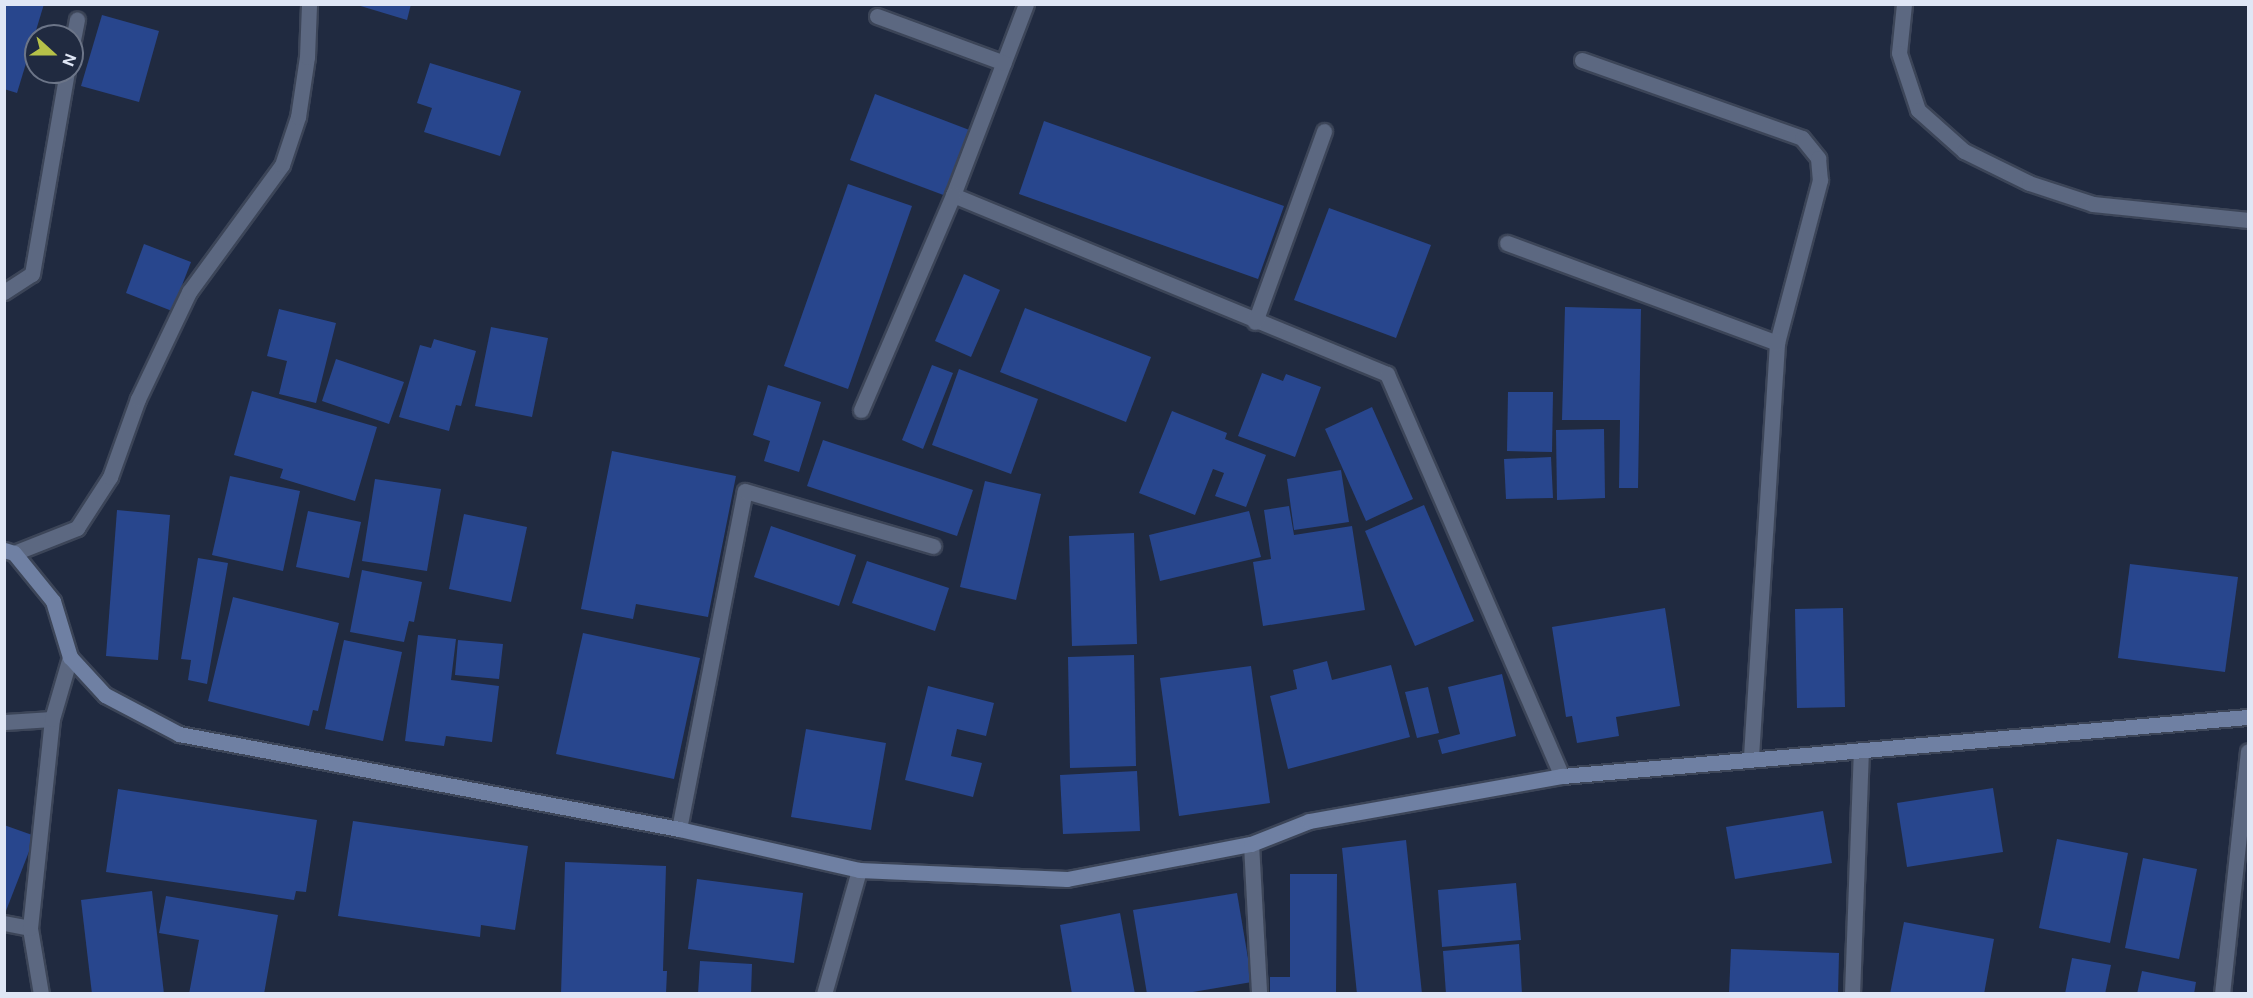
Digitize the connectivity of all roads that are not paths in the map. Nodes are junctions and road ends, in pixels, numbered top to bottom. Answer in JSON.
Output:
{"nodes":[{"id":1,"x":309,"y":4,"type":"edge"},
{"id":2,"x":1026,"y":4,"type":"edge"},
{"id":3,"x":1904,"y":4,"type":"edge"},
{"id":4,"x":877,"y":16,"type":"dead end"},
{"id":5,"x":77,"y":19,"type":"dead end"},
{"id":6,"x":76,"y":24,"type":"edge"},
{"id":7,"x":1582,"y":60,"type":"dead end"},
{"id":8,"x":1004,"y":63,"type":"junction"},
{"id":9,"x":65,"y":84,"type":"edge"},
{"id":10,"x":1324,"y":131,"type":"dead end"},
{"id":11,"x":953,"y":195,"type":"junction"},
{"id":12,"x":2248,"y":220,"type":"edge"},
{"id":13,"x":1506,"y":243,"type":"dead end"},
{"id":14,"x":4,"y":292,"type":"edge"},
{"id":15,"x":1255,"y":322,"type":"junction"},
{"id":16,"x":1777,"y":343,"type":"junction"},
{"id":17,"x":861,"y":410,"type":"dead end"},
{"id":18,"x":933,"y":546,"type":"dead end"},
{"id":19,"x":9,"y":551,"type":"edge"},
{"id":20,"x":70,"y":657,"type":"junction"},
{"id":21,"x":2248,"y":717,"type":"edge"},
{"id":22,"x":52,"y":719,"type":"junction"},
{"id":23,"x":4,"y":722,"type":"edge"},
{"id":24,"x":1862,"y":750,"type":"junction"},
{"id":25,"x":2248,"y":751,"type":"edge"},
{"id":26,"x":1751,"y":759,"type":"junction"},
{"id":27,"x":1562,"y":776,"type":"junction"},
{"id":28,"x":679,"y":829,"type":"junction"},
{"id":29,"x":1251,"y":844,"type":"junction"},
{"id":30,"x":859,"y":870,"type":"junction"},
{"id":31,"x":4,"y":923,"type":"edge"},
{"id":32,"x":30,"y":928,"type":"junction"},
{"id":33,"x":41,"y":993,"type":"edge"},
{"id":34,"x":824,"y":993,"type":"edge"},
{"id":35,"x":1259,"y":993,"type":"edge"},
{"id":36,"x":1852,"y":993,"type":"edge"},
{"id":37,"x":2222,"y":993,"type":"edge"}],
"edges":[{"from":1,"to":19,"type":"street"},
{"from":2,"to":8,"type":"street"},
{"from":3,"to":12,"type":"street"},
{"from":4,"to":8,"type":"street"},
{"from":5,"to":6,"type":"street"},
{"from":7,"to":16,"type":"street"},
{"from":8,"to":11,"type":"street"},
{"from":9,"to":14,"type":"street"},
{"from":10,"to":15,"type":"street"},
{"from":11,"to":15,"type":"street"},
{"from":11,"to":17,"type":"street"},
{"from":13,"to":16,"type":"street"},
{"from":15,"to":27,"type":"street"},
{"from":16,"to":26,"type":"street"},
{"from":18,"to":28,"type":"street"},
{"from":19,"to":20,"type":"street"},
{"from":20,"to":22,"type":"street"},
{"from":20,"to":28,"type":"street"},
{"from":21,"to":24,"type":"street"},
{"from":22,"to":23,"type":"street"},
{"from":22,"to":32,"type":"street"},
{"from":24,"to":26,"type":"street"},
{"from":24,"to":36,"type":"street"},
{"from":25,"to":37,"type":"street"},
{"from":26,"to":27,"type":"street"},
{"from":27,"to":29,"type":"street"},
{"from":28,"to":30,"type":"street"},
{"from":29,"to":30,"type":"street"},
{"from":29,"to":35,"type":"street"},
{"from":30,"to":34,"type":"street"},
{"from":31,"to":32,"type":"street"},
{"from":32,"to":33,"type":"street"}]}
